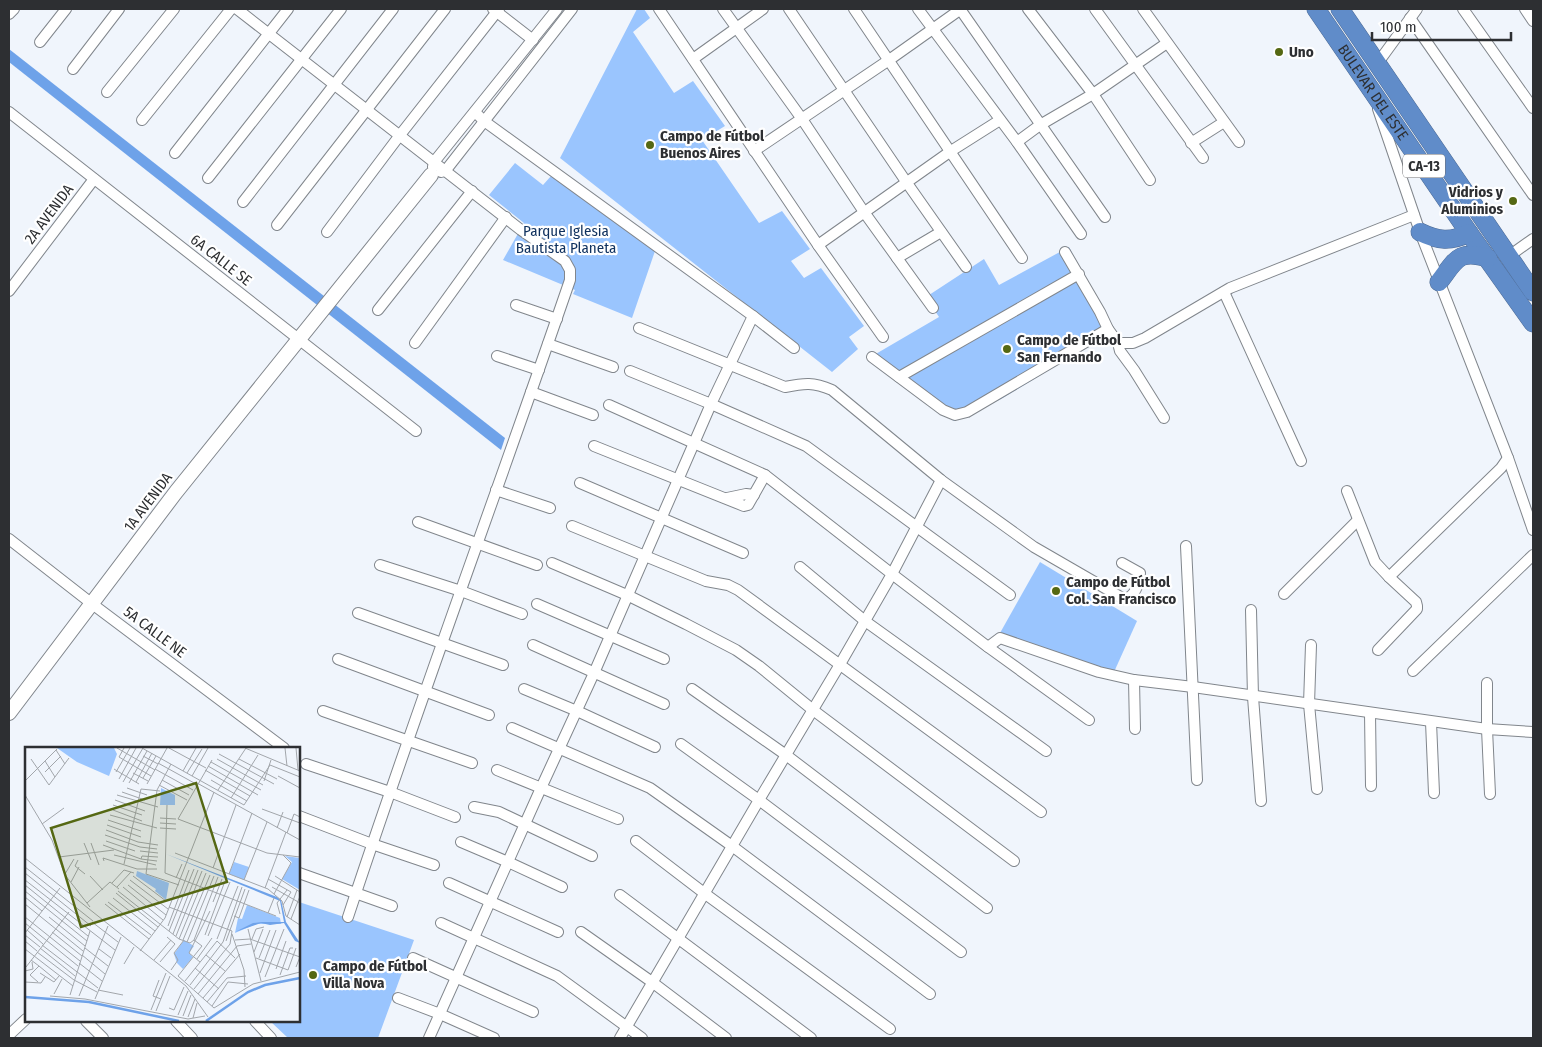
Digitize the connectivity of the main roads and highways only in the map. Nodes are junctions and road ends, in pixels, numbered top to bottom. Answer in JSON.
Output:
{"nodes":[{"id":1,"x":1316,"y":9,"type":"edge"},
{"id":2,"x":1340,"y":9,"type":"edge"},
{"id":3,"x":1481,"y":216,"type":"junction"},
{"id":4,"x":1420,"y":232,"type":"road end"},
{"id":5,"x":1469,"y":233,"type":"junction"},
{"id":6,"x":1458,"y":257,"type":"junction"},
{"id":7,"x":1488,"y":258,"type":"junction"},
{"id":8,"x":1439,"y":282,"type":"road end"},
{"id":9,"x":1533,"y":292,"type":"edge"},
{"id":10,"x":1533,"y":323,"type":"edge"}],
"edges":[{"from":1,"to":5,"type":"highway","name":"BULEVAR DEL ESTE","number":"CA-13"},
{"from":2,"to":3,"type":"highway","name":"BULEVAR DEL ESTE","number":"CA-13"},
{"from":3,"to":5,"type":"highway"},
{"from":3,"to":9,"type":"highway","name":"BULEVAR DEL ESTE","number":"CA-13"},
{"from":4,"to":5,"type":"highway"},
{"from":5,"to":6,"type":"highway"},
{"from":5,"to":7,"type":"highway","name":"BULEVAR DEL ESTE","number":"CA-13"},
{"from":6,"to":7,"type":"highway"},
{"from":6,"to":8,"type":"highway"},
{"from":7,"to":10,"type":"highway","name":"BULEVAR DEL ESTE","number":"CA-13"}]}
